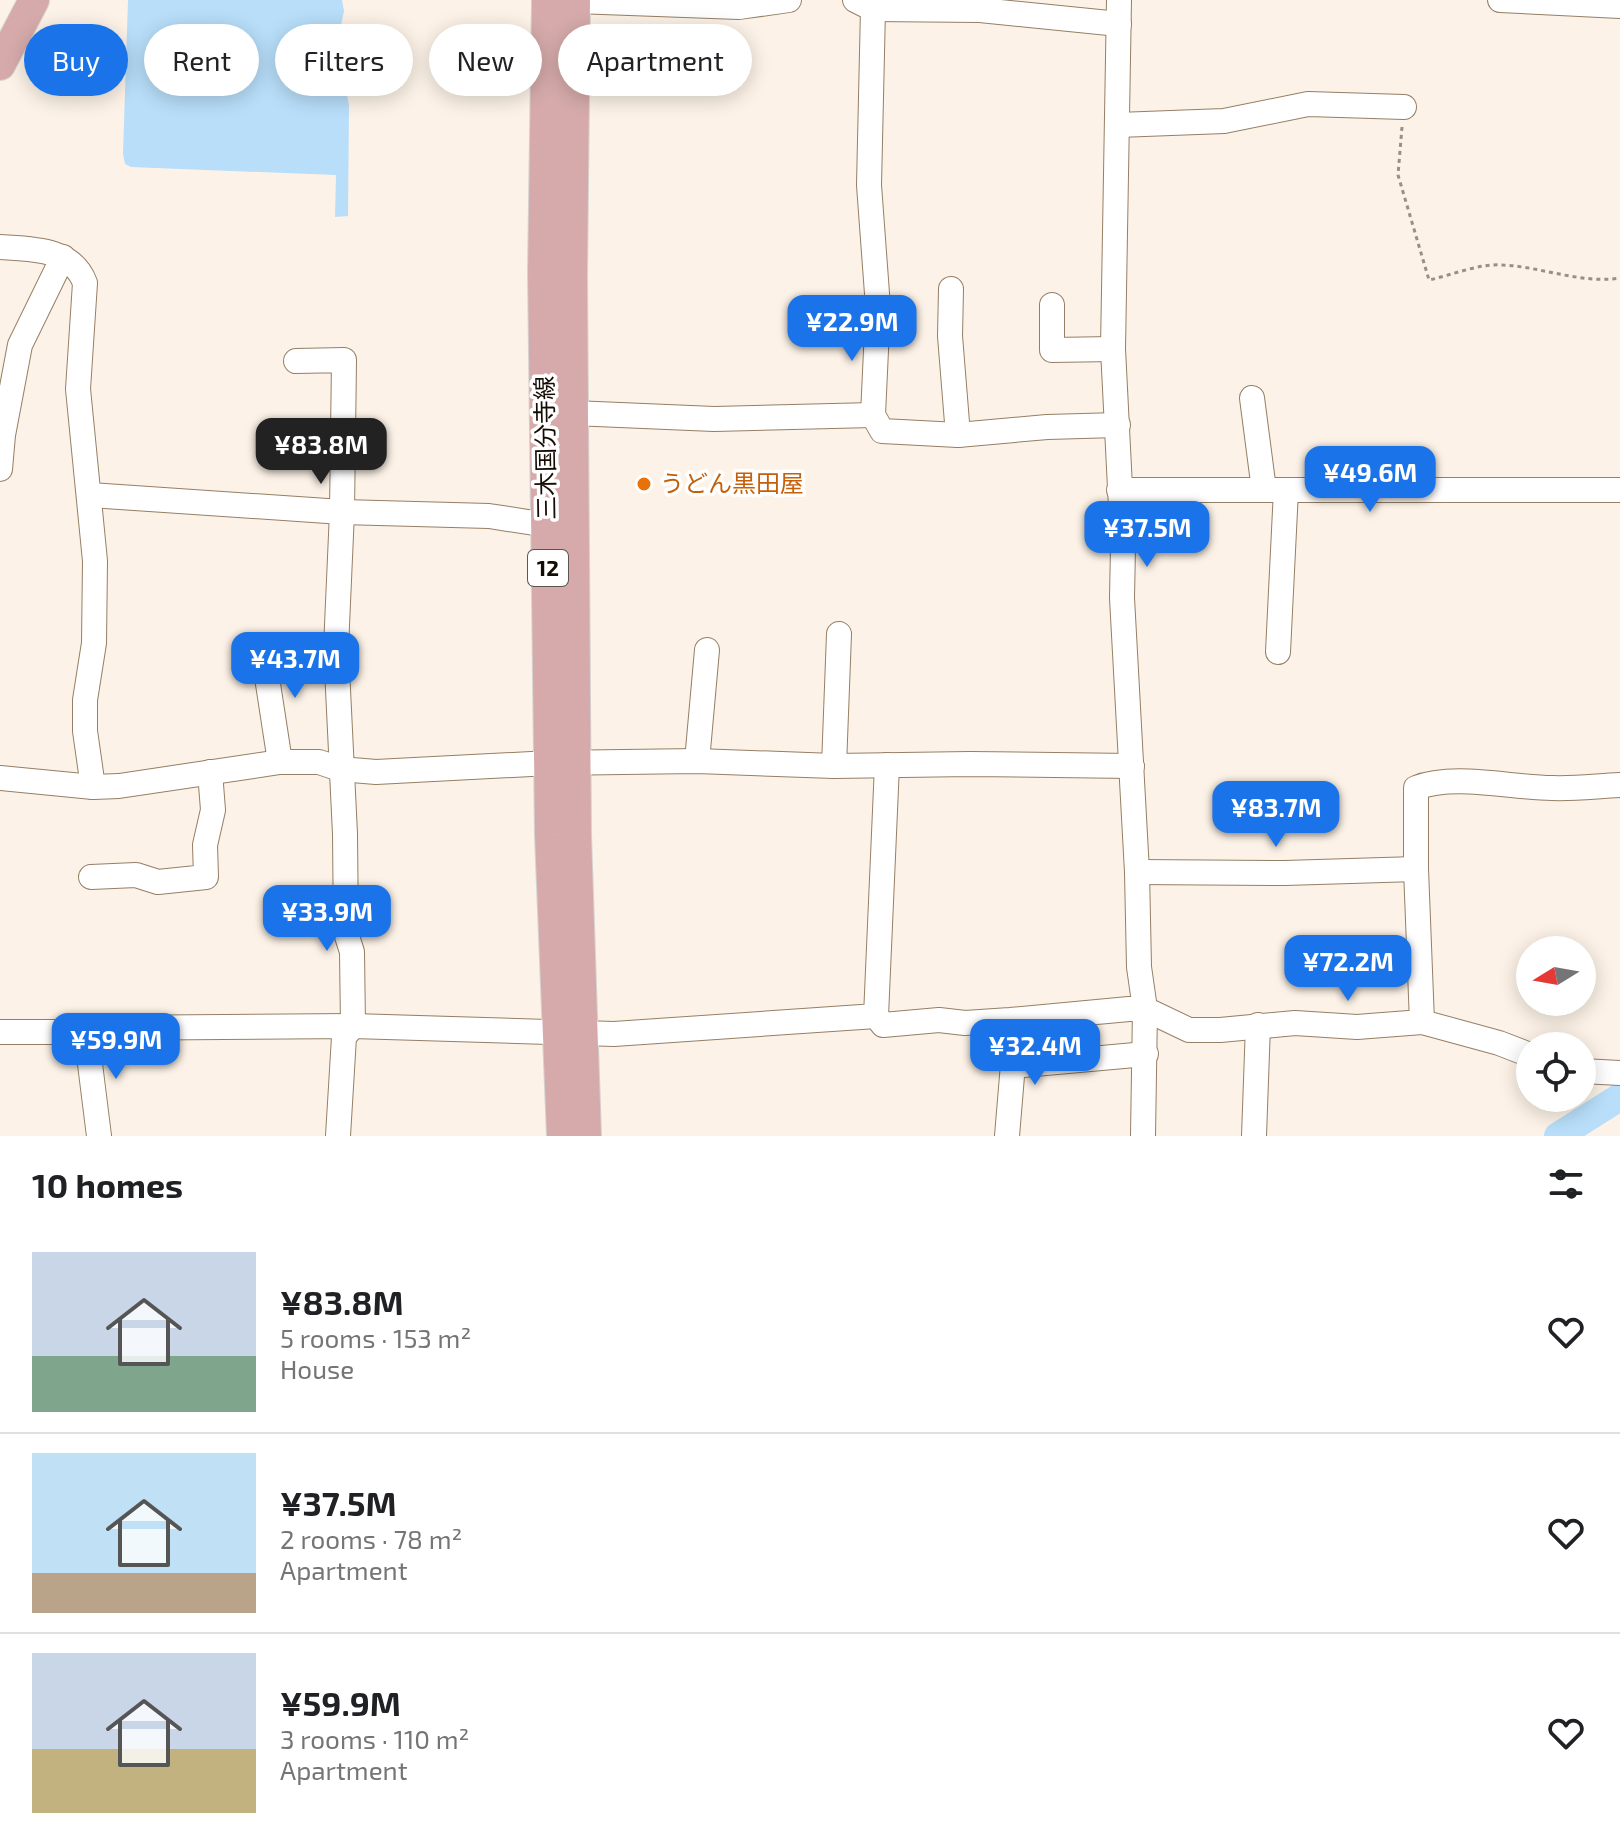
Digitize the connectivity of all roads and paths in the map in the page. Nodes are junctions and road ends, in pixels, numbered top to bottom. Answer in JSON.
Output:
{"nodes":[{"id":1,"x":34,"y":0,"type":"edge"},
{"id":2,"x":547,"y":0,"type":"edge"},
{"id":3,"x":575,"y":0,"type":"edge"},
{"id":4,"x":789,"y":0,"type":"edge"},
{"id":5,"x":1500,"y":0,"type":"edge"},
{"id":6,"x":864,"y":4,"type":"edge"},
{"id":7,"x":1620,"y":6,"type":"edge"},
{"id":8,"x":1119,"y":12,"type":"edge"},
{"id":9,"x":0,"y":65,"type":"edge"},
{"id":10,"x":1404,"y":107,"type":"joint"},
{"id":11,"x":1118,"y":125,"type":"junction"},
{"id":12,"x":0,"y":247,"type":"edge"},
{"id":13,"x":63,"y":257,"type":"junction"},
{"id":14,"x":1620,"y":278,"type":"edge"},
{"id":15,"x":951,"y":289,"type":"dead end"},
{"id":16,"x":1052,"y":305,"type":"dead end"},
{"id":17,"x":1113,"y":349,"type":"junction"},
{"id":18,"x":296,"y":361,"type":"dead end"},
{"id":19,"x":1252,"y":398,"type":"dead end"},
{"id":20,"x":573,"y":413,"type":"junction"},
{"id":21,"x":873,"y":415,"type":"junction"},
{"id":22,"x":1118,"y":425,"type":"junction"},
{"id":23,"x":958,"y":435,"type":"junction"},
{"id":24,"x":0,"y":469,"type":"edge"},
{"id":25,"x":1119,"y":490,"type":"junction"},
{"id":26,"x":1275,"y":490,"type":"junction"},
{"id":27,"x":1620,"y":490,"type":"edge"},
{"id":28,"x":90,"y":495,"type":"junction"},
{"id":29,"x":342,"y":512,"type":"junction"},
{"id":30,"x":547,"y":525,"type":"junction"},
{"id":31,"x":839,"y":634,"type":"dead end"},
{"id":32,"x":262,"y":645,"type":"dead end"},
{"id":33,"x":707,"y":650,"type":"dead end"},
{"id":34,"x":1278,"y":652,"type":"dead end"},
{"id":35,"x":697,"y":761,"type":"junction"},
{"id":36,"x":280,"y":762,"type":"junction"},
{"id":37,"x":563,"y":763,"type":"junction"},
{"id":38,"x":887,"y":765,"type":"junction"},
{"id":39,"x":834,"y":766,"type":"junction"},
{"id":40,"x":1132,"y":766,"type":"junction"},
{"id":41,"x":340,"y":769,"type":"junction"},
{"id":42,"x":210,"y":772,"type":"junction"},
{"id":43,"x":0,"y":778,"type":"edge"},
{"id":44,"x":1620,"y":785,"type":"edge"},
{"id":45,"x":93,"y":787,"type":"junction"},
{"id":46,"x":1416,"y":869,"type":"junction"},
{"id":47,"x":1137,"y":872,"type":"junction"},
{"id":48,"x":91,"y":877,"type":"dead end"},
{"id":49,"x":1145,"y":1009,"type":"junction"},
{"id":50,"x":876,"y":1016,"type":"junction"},
{"id":51,"x":1422,"y":1022,"type":"junction"},
{"id":52,"x":1258,"y":1025,"type":"junction"},
{"id":53,"x":353,"y":1026,"type":"junction"},
{"id":54,"x":0,"y":1032,"type":"edge"},
{"id":55,"x":86,"y":1032,"type":"junction"},
{"id":56,"x":570,"y":1032,"type":"junction"},
{"id":57,"x":1015,"y":1040,"type":"dead end"},
{"id":58,"x":1516,"y":1050,"type":"edge"},
{"id":59,"x":1146,"y":1054,"type":"junction"},
{"id":60,"x":1013,"y":1066,"type":"junction"},
{"id":61,"x":1596,"y":1072,"type":"edge"},
{"id":62,"x":1620,"y":1073,"type":"edge"},
{"id":63,"x":99,"y":1136,"type":"edge"},
{"id":64,"x":338,"y":1136,"type":"edge"},
{"id":65,"x":562,"y":1136,"type":"edge"},
{"id":66,"x":586,"y":1136,"type":"edge"},
{"id":67,"x":1007,"y":1136,"type":"edge"},
{"id":68,"x":1143,"y":1136,"type":"edge"},
{"id":69,"x":1254,"y":1136,"type":"edge"}],
"edges":[{"from":1,"to":9,"type":"main road"},
{"from":2,"to":30,"type":"main road","name":"三木国分寺線","number":"12"},
{"from":3,"to":4,"type":"street"},
{"from":3,"to":20,"type":"main road","name":"三木国分寺線","number":"12"},
{"from":5,"to":7,"type":"street"},
{"from":6,"to":8,"type":"street"},
{"from":6,"to":21,"type":"street"},
{"from":8,"to":11,"type":"street"},
{"from":10,"to":11,"type":"street"},
{"from":10,"to":14,"type":"path"},
{"from":11,"to":17,"type":"street"},
{"from":12,"to":13,"type":"street"},
{"from":13,"to":24,"type":"street"},
{"from":13,"to":28,"type":"street"},
{"from":15,"to":23,"type":"street"},
{"from":16,"to":17,"type":"street"},
{"from":17,"to":22,"type":"street"},
{"from":18,"to":29,"type":"street"},
{"from":19,"to":26,"type":"street"},
{"from":20,"to":21,"type":"street"},
{"from":20,"to":37,"type":"main road","name":"三木国分寺線","number":"12"},
{"from":21,"to":23,"type":"street"},
{"from":22,"to":23,"type":"street"},
{"from":22,"to":25,"type":"street"},
{"from":25,"to":26,"type":"street"},
{"from":25,"to":40,"type":"street"},
{"from":26,"to":27,"type":"street"},
{"from":26,"to":34,"type":"street"},
{"from":28,"to":29,"type":"street"},
{"from":28,"to":45,"type":"street"},
{"from":29,"to":30,"type":"street"},
{"from":29,"to":41,"type":"street"},
{"from":30,"to":37,"type":"main road","name":"三木国分寺線","number":"12"},
{"from":31,"to":39,"type":"street"},
{"from":32,"to":36,"type":"street"},
{"from":33,"to":35,"type":"street"},
{"from":35,"to":37,"type":"street"},
{"from":35,"to":39,"type":"street"},
{"from":36,"to":41,"type":"street"},
{"from":36,"to":42,"type":"street"},
{"from":37,"to":41,"type":"street"},
{"from":37,"to":56,"type":"main road","name":"三木国分寺線","number":"12"},
{"from":38,"to":39,"type":"street"},
{"from":38,"to":40,"type":"street"},
{"from":38,"to":50,"type":"street"},
{"from":40,"to":47,"type":"street"},
{"from":41,"to":53,"type":"street"},
{"from":42,"to":45,"type":"street"},
{"from":42,"to":48,"type":"street"},
{"from":43,"to":45,"type":"street"},
{"from":44,"to":46,"type":"street"},
{"from":46,"to":47,"type":"street"},
{"from":46,"to":51,"type":"street"},
{"from":47,"to":49,"type":"street"},
{"from":49,"to":50,"type":"street"},
{"from":49,"to":52,"type":"street"},
{"from":49,"to":59,"type":"street"},
{"from":50,"to":56,"type":"street"},
{"from":51,"to":52,"type":"street"},
{"from":51,"to":58,"type":"street"},
{"from":52,"to":69,"type":"street"},
{"from":53,"to":55,"type":"street"},
{"from":53,"to":56,"type":"street"},
{"from":53,"to":64,"type":"street"},
{"from":54,"to":55,"type":"street"},
{"from":55,"to":63,"type":"street"},
{"from":56,"to":65,"type":"main road","name":"三木国分寺線","number":"12"},
{"from":56,"to":66,"type":"main road","name":"三木国分寺線","number":"12"},
{"from":57,"to":60,"type":"street"},
{"from":59,"to":60,"type":"street"},
{"from":59,"to":68,"type":"street"},
{"from":60,"to":67,"type":"street"},
{"from":61,"to":62,"type":"street"}]}
